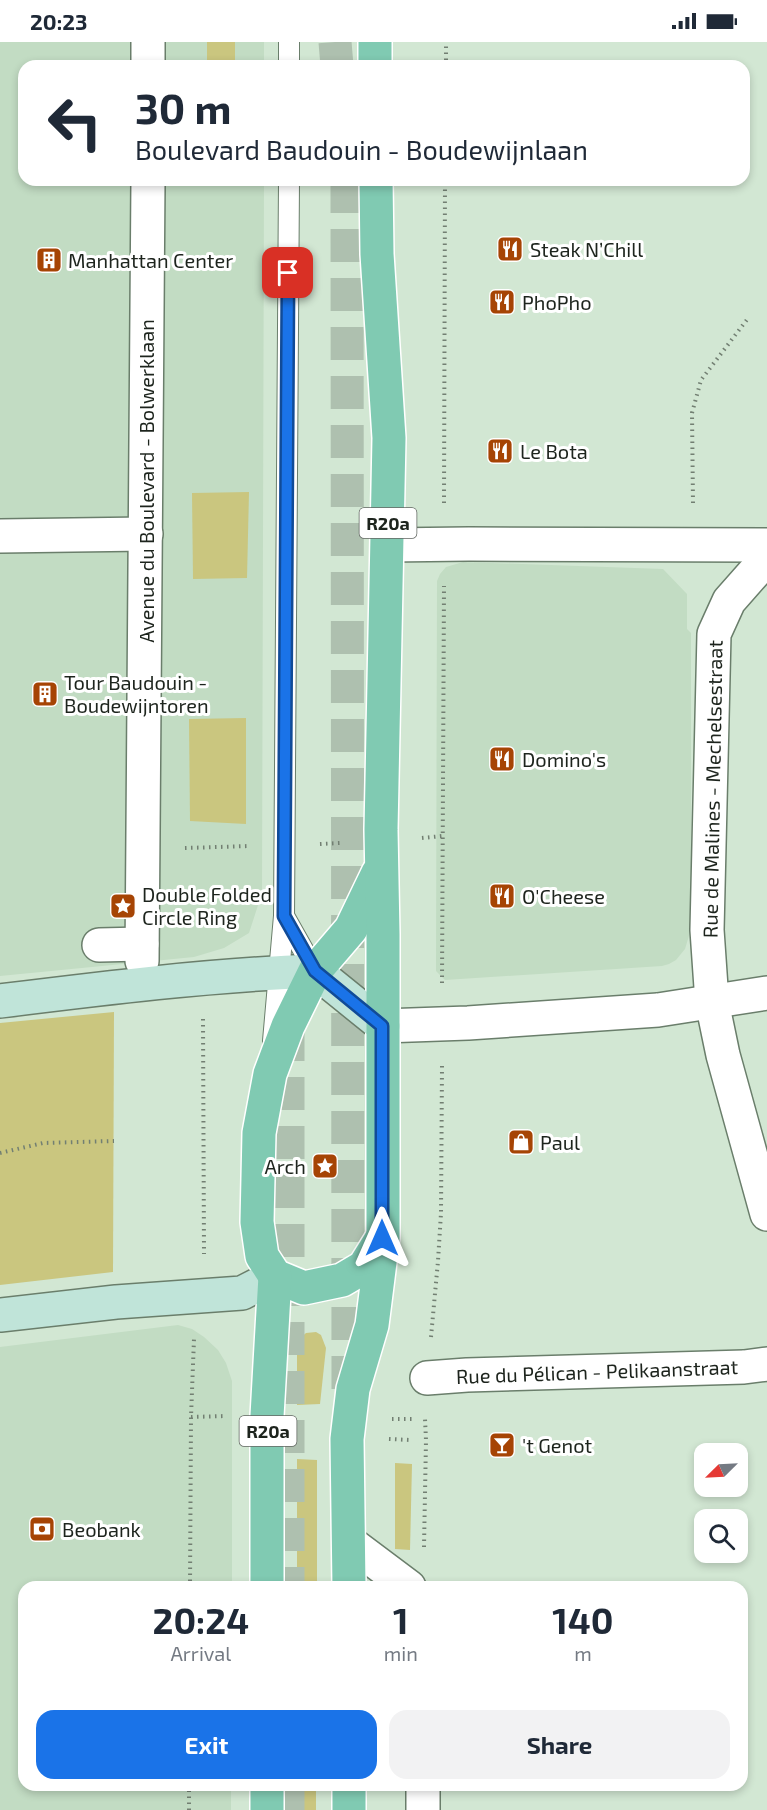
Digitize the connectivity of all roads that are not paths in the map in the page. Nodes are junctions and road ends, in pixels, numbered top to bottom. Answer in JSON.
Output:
{"nodes":[{"id":1,"x":148,"y":42,"type":"edge"},
{"id":2,"x":289,"y":42,"type":"edge"},
{"id":3,"x":375,"y":42,"type":"edge"},
{"id":4,"x":148,"y":60,"type":"edge"},
{"id":5,"x":289,"y":60,"type":"edge"},
{"id":6,"x":375,"y":60,"type":"edge"},
{"id":7,"x":148,"y":186,"type":"edge"},
{"id":8,"x":289,"y":186,"type":"edge"},
{"id":9,"x":376,"y":186,"type":"edge"},
{"id":10,"x":146,"y":534,"type":"junction"},
{"id":11,"x":0,"y":536,"type":"edge"},
{"id":12,"x":388,"y":545,"type":"junction"},
{"id":13,"x":767,"y":545,"type":"edge"},
{"id":14,"x":767,"y":558,"type":"edge"},
{"id":15,"x":381,"y":866,"type":"junction"},
{"id":16,"x":284,"y":916,"type":"junction"},
{"id":17,"x":99,"y":945,"type":"dead end"},
{"id":18,"x":315,"y":971,"type":"junction"},
{"id":19,"x":279,"y":972,"type":"junction"},
{"id":20,"x":767,"y":993,"type":"edge"},
{"id":21,"x":0,"y":1001,"type":"edge"},
{"id":22,"x":712,"y":1002,"type":"junction"},
{"id":23,"x":382,"y":1026,"type":"junction"},
{"id":24,"x":270,"y":1074,"type":"junction"},
{"id":25,"x":767,"y":1214,"type":"edge"},
{"id":26,"x":382,"y":1238,"type":"junction"},
{"id":27,"x":275,"y":1276,"type":"junction"},
{"id":28,"x":0,"y":1315,"type":"edge"},
{"id":29,"x":767,"y":1364,"type":"edge"},
{"id":30,"x":427,"y":1378,"type":"road end"},
{"id":31,"x":349,"y":1542,"type":"junction"},
{"id":32,"x":267,"y":1581,"type":"edge"},
{"id":33,"x":349,"y":1581,"type":"edge"},
{"id":34,"x":401,"y":1581,"type":"edge"},
{"id":35,"x":267,"y":1791,"type":"edge"},
{"id":36,"x":349,"y":1791,"type":"edge"},
{"id":37,"x":423,"y":1791,"type":"edge"},
{"id":38,"x":267,"y":1810,"type":"edge"},
{"id":39,"x":349,"y":1810,"type":"edge"},
{"id":40,"x":423,"y":1810,"type":"edge"}],
"edges":[{"from":1,"to":4,"type":"street"},
{"from":2,"to":5,"type":"lane"},
{"from":3,"to":6,"type":"main road"},
{"from":7,"to":10,"type":"street","name":"Avenue du Boulevard - Bolwerklaan"},
{"from":8,"to":16,"type":"lane"},
{"from":9,"to":12,"type":"main road","number":"R20a"},
{"from":10,"to":11,"type":"street"},
{"from":10,"to":17,"type":"street","name":"Avenue du Boulevard - Bolwerklaan"},
{"from":12,"to":13,"type":"street"},
{"from":12,"to":15,"type":"main road","number":"R20a"},
{"from":14,"to":22,"type":"street","name":"Rue de Malines - Mechelsestraat"},
{"from":15,"to":18,"type":"main road"},
{"from":15,"to":23,"type":"main road","number":"R20a"},
{"from":16,"to":18,"type":"lane"},
{"from":16,"to":19,"type":"lane"},
{"from":18,"to":19,"type":"street"},
{"from":18,"to":23,"type":"street"},
{"from":18,"to":24,"type":"main road"},
{"from":19,"to":21,"type":"street"},
{"from":19,"to":24,"type":"lane"},
{"from":20,"to":22,"type":"street"},
{"from":22,"to":23,"type":"street"},
{"from":22,"to":25,"type":"street","name":"Rue de Malines - Mechelsestraat"},
{"from":23,"to":26,"type":"main road","number":"R20a"},
{"from":24,"to":27,"type":"main road"},
{"from":26,"to":27,"type":"main road"},
{"from":26,"to":31,"type":"main road","number":"R20a"},
{"from":27,"to":28,"type":"street"},
{"from":27,"to":32,"type":"main road","number":"R20a"},
{"from":29,"to":30,"type":"street","name":"Rue du Pélican - Pelikaanstraat"},
{"from":31,"to":33,"type":"main road","number":"R20a"},
{"from":31,"to":34,"type":"street"},
{"from":35,"to":38,"type":"main road"},
{"from":36,"to":39,"type":"main road"},
{"from":37,"to":40,"type":"street"}]}
